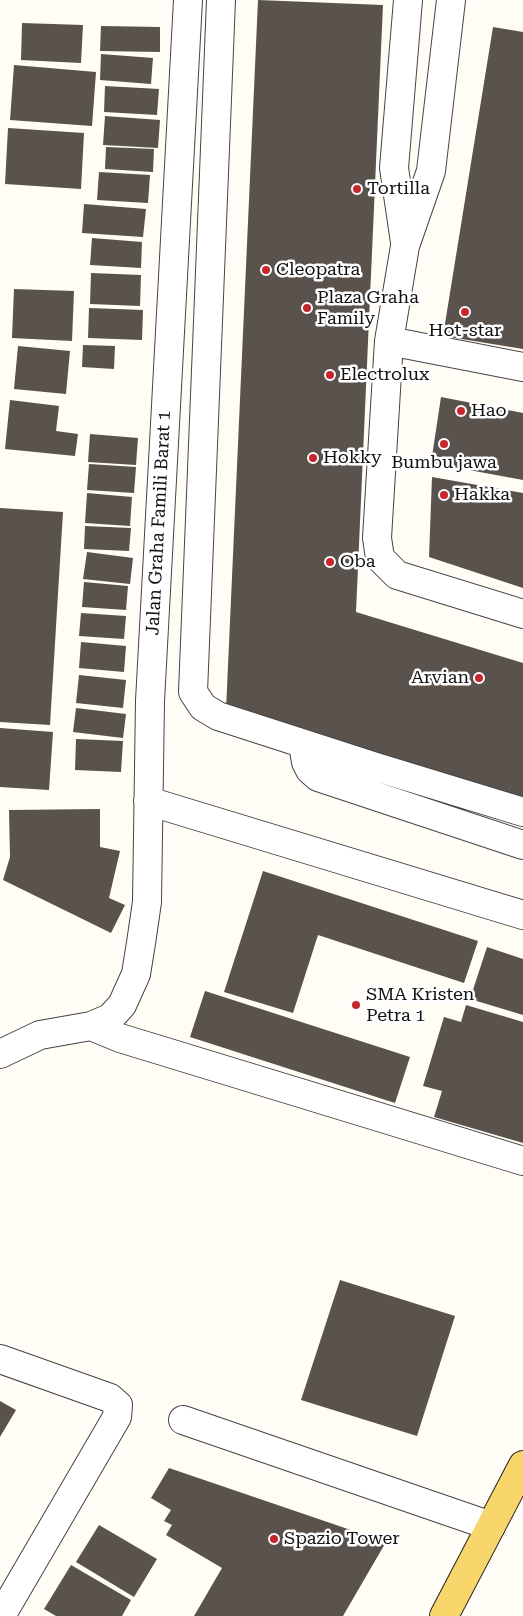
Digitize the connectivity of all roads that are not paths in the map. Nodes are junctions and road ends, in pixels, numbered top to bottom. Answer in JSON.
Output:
{"nodes":[{"id":1,"x":188,"y":0,"type":"edge"},
{"id":2,"x":221,"y":0,"type":"edge"},
{"id":3,"x":408,"y":0,"type":"edge"},
{"id":4,"x":451,"y":0,"type":"edge"},
{"id":5,"x":394,"y":168,"type":"junction"},
{"id":6,"x":431,"y":171,"type":"junction"},
{"id":7,"x":405,"y":246,"type":"junction"},
{"id":8,"x":389,"y":341,"type":"junction"},
{"id":9,"x":523,"y":367,"type":"edge"},
{"id":10,"x":523,"y":614,"type":"edge"},
{"id":11,"x":303,"y":744,"type":"junction"},
{"id":12,"x":148,"y":801,"type":"junction"},
{"id":13,"x":523,"y":812,"type":"edge"},
{"id":14,"x":523,"y":844,"type":"edge"},
{"id":15,"x":523,"y":915,"type":"edge"},
{"id":16,"x":91,"y":1026,"type":"junction"},
{"id":17,"x":0,"y":1054,"type":"edge"},
{"id":18,"x":523,"y":1162,"type":"edge"},
{"id":19,"x":0,"y":1359,"type":"edge"},
{"id":20,"x":183,"y":1420,"type":"dead end"},
{"id":21,"x":523,"y":1465,"type":"edge"},
{"id":22,"x":491,"y":1526,"type":"junction"},
{"id":23,"x":1,"y":1616,"type":"edge"},
{"id":24,"x":444,"y":1616,"type":"edge"}],
"edges":[{"from":1,"to":12,"type":"street","name":"Jalan Graha Famili Barat 1"},
{"from":2,"to":11,"type":"street"},
{"from":3,"to":5,"type":"street"},
{"from":4,"to":6,"type":"street"},
{"from":5,"to":6,"type":"street"},
{"from":5,"to":7,"type":"street"},
{"from":6,"to":7,"type":"street"},
{"from":7,"to":8,"type":"street"},
{"from":8,"to":9,"type":"street"},
{"from":8,"to":10,"type":"street"},
{"from":11,"to":13,"type":"street"},
{"from":11,"to":14,"type":"street"},
{"from":12,"to":15,"type":"street"},
{"from":12,"to":16,"type":"street","name":"Jalan Graha Famili Barat 1"},
{"from":16,"to":17,"type":"street","name":"Jalan Graha Famili Barat 1"},
{"from":16,"to":18,"type":"street"},
{"from":19,"to":23,"type":"street"},
{"from":20,"to":22,"type":"street"},
{"from":21,"to":22,"type":"main road"},
{"from":22,"to":24,"type":"main road"}]}
